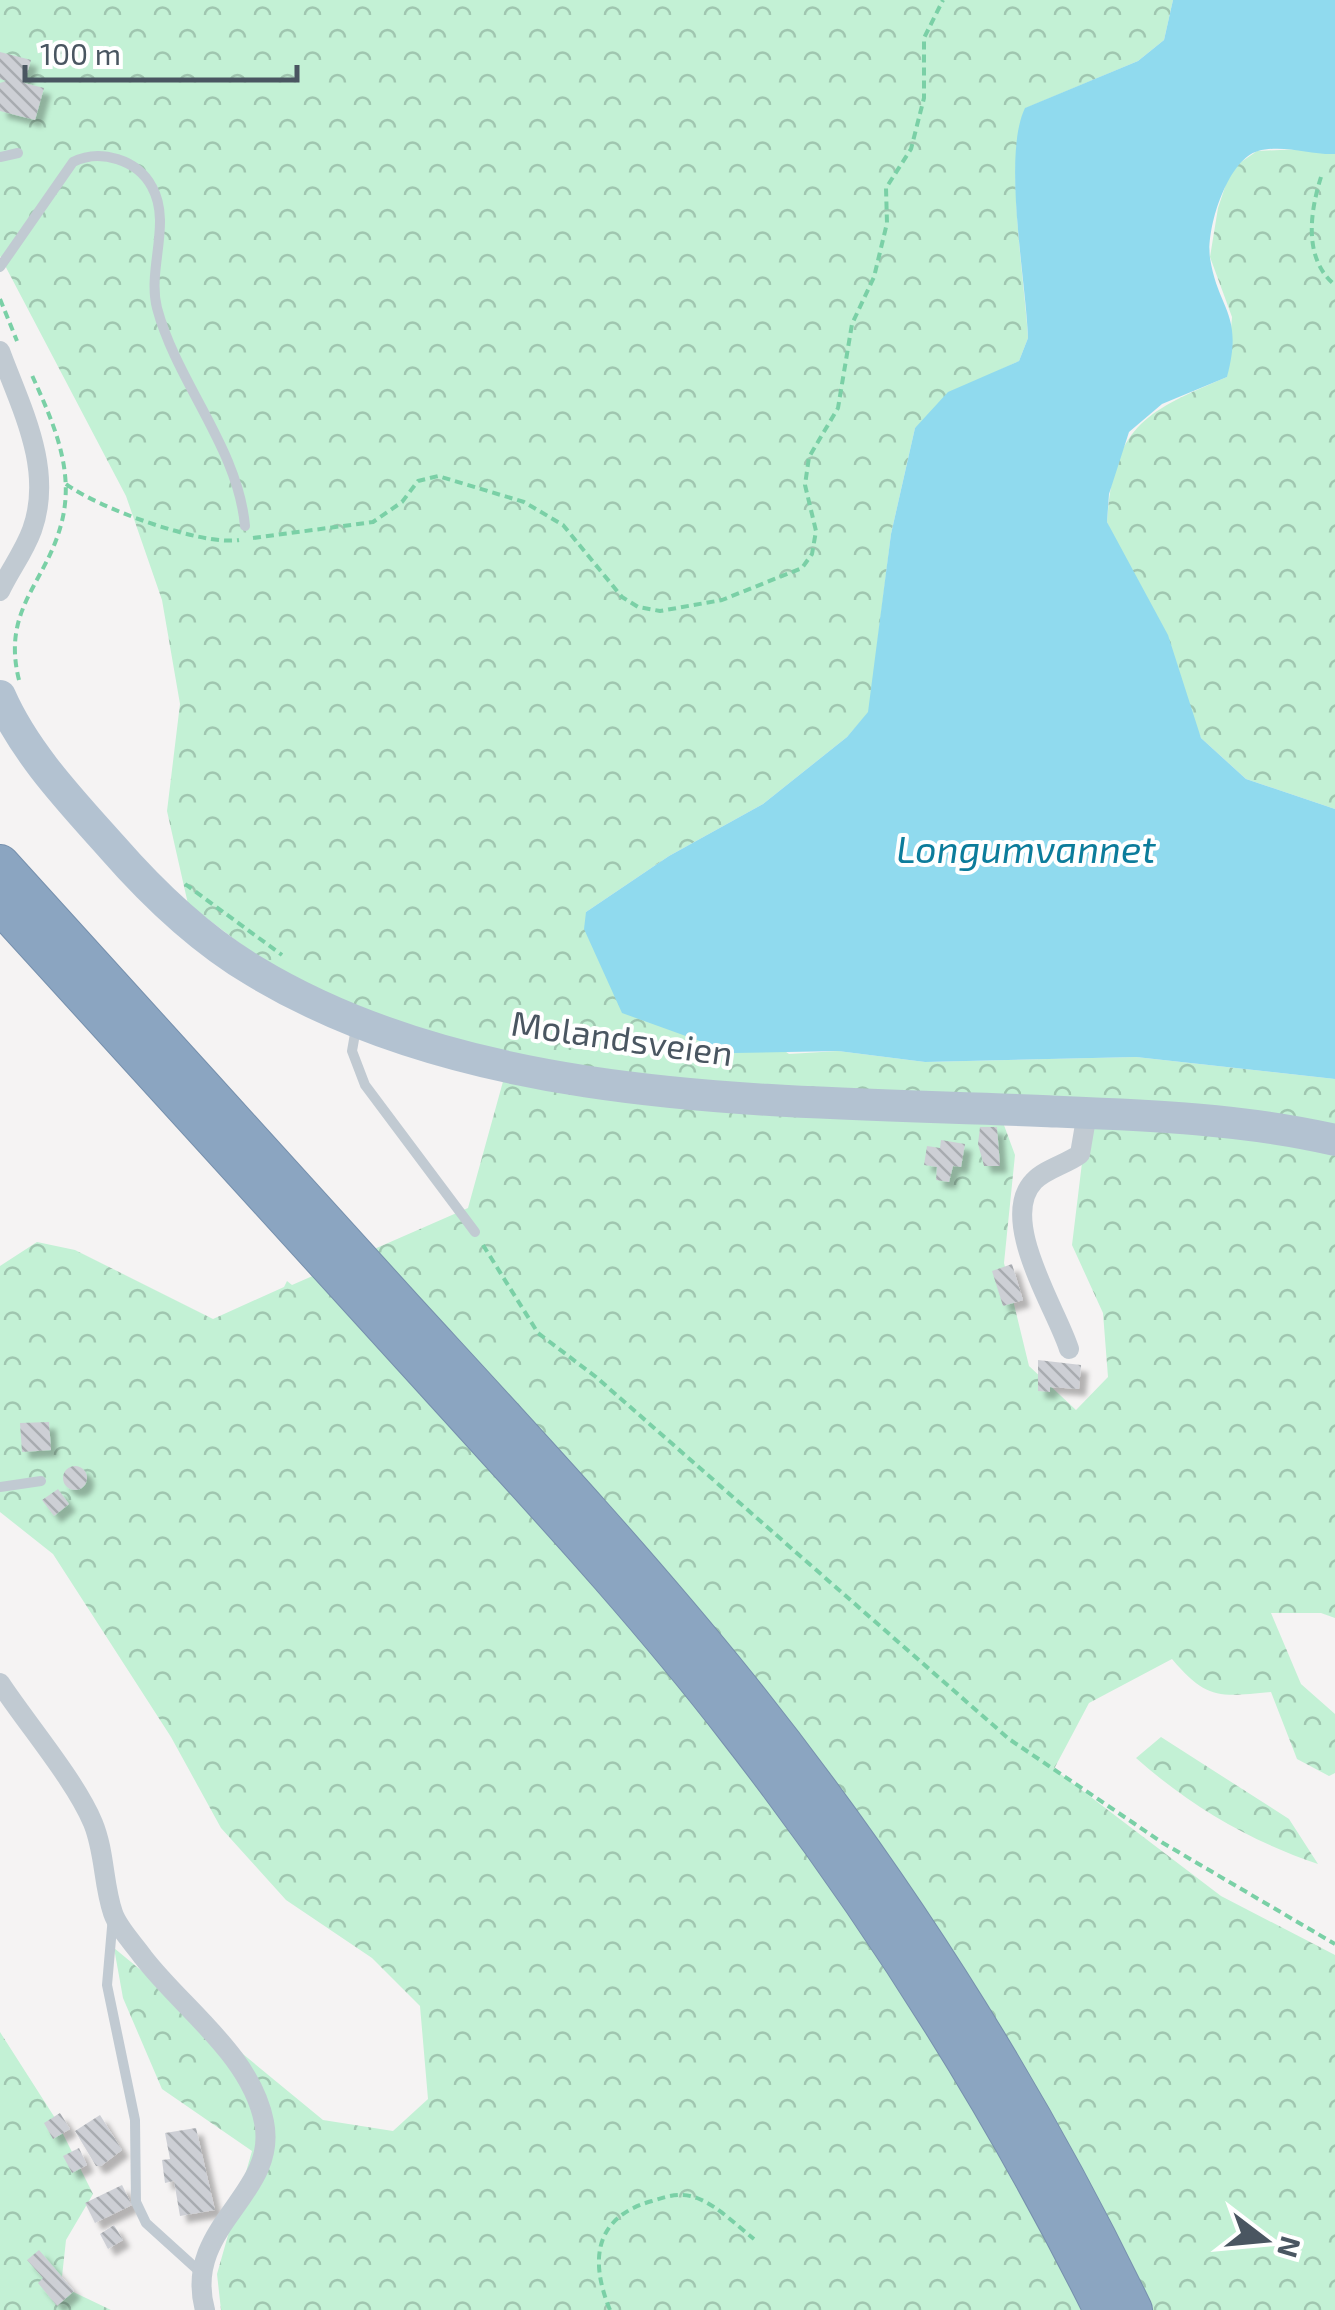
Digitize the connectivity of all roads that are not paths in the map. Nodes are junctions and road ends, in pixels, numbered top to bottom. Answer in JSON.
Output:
{"nodes":[{"id":1,"x":18,"y":153,"type":"dead end"},
{"id":2,"x":0,"y":157,"type":"edge"},
{"id":3,"x":0,"y":268,"type":"edge"},
{"id":4,"x":0,"y":351,"type":"edge"},
{"id":5,"x":244,"y":526,"type":"dead end"},
{"id":6,"x":4,"y":573,"type":"edge"},
{"id":7,"x":0,"y":592,"type":"edge"},
{"id":8,"x":0,"y":696,"type":"edge"},
{"id":9,"x":8,"y":725,"type":"edge"},
{"id":10,"x":0,"y":864,"type":"edge"},
{"id":11,"x":0,"y":904,"type":"edge"},
{"id":12,"x":357,"y":1022,"type":"junction"},
{"id":13,"x":1086,"y":1113,"type":"junction"},
{"id":14,"x":1335,"y":1140,"type":"edge"},
{"id":15,"x":475,"y":1232,"type":"road end"},
{"id":16,"x":1069,"y":1349,"type":"dead end"},
{"id":17,"x":42,"y":1481,"type":"dead end"},
{"id":18,"x":0,"y":1487,"type":"edge"},
{"id":19,"x":0,"y":1683,"type":"edge"},
{"id":20,"x":114,"y":1915,"type":"junction"},
{"id":21,"x":200,"y":2271,"type":"junction"},
{"id":22,"x":206,"y":2310,"type":"edge"},
{"id":23,"x":1102,"y":2310,"type":"edge"},
{"id":24,"x":1133,"y":2310,"type":"edge"}],
"edges":[{"from":1,"to":2,"type":"lane"},
{"from":3,"to":5,"type":"lane"},
{"from":4,"to":6,"type":"street"},
{"from":6,"to":7,"type":"street"},
{"from":8,"to":9,"type":"main road","name":"Molandsveien"},
{"from":9,"to":12,"type":"main road","name":"Molandsveien"},
{"from":10,"to":24,"type":"highway"},
{"from":11,"to":23,"type":"highway"},
{"from":12,"to":13,"type":"main road","name":"Molandsveien"},
{"from":12,"to":15,"type":"lane"},
{"from":13,"to":14,"type":"main road","name":"Molandsveien"},
{"from":13,"to":16,"type":"street"},
{"from":17,"to":18,"type":"lane"},
{"from":19,"to":20,"type":"street"},
{"from":20,"to":21,"type":"lane"},
{"from":20,"to":21,"type":"street"},
{"from":21,"to":22,"type":"street"}]}
